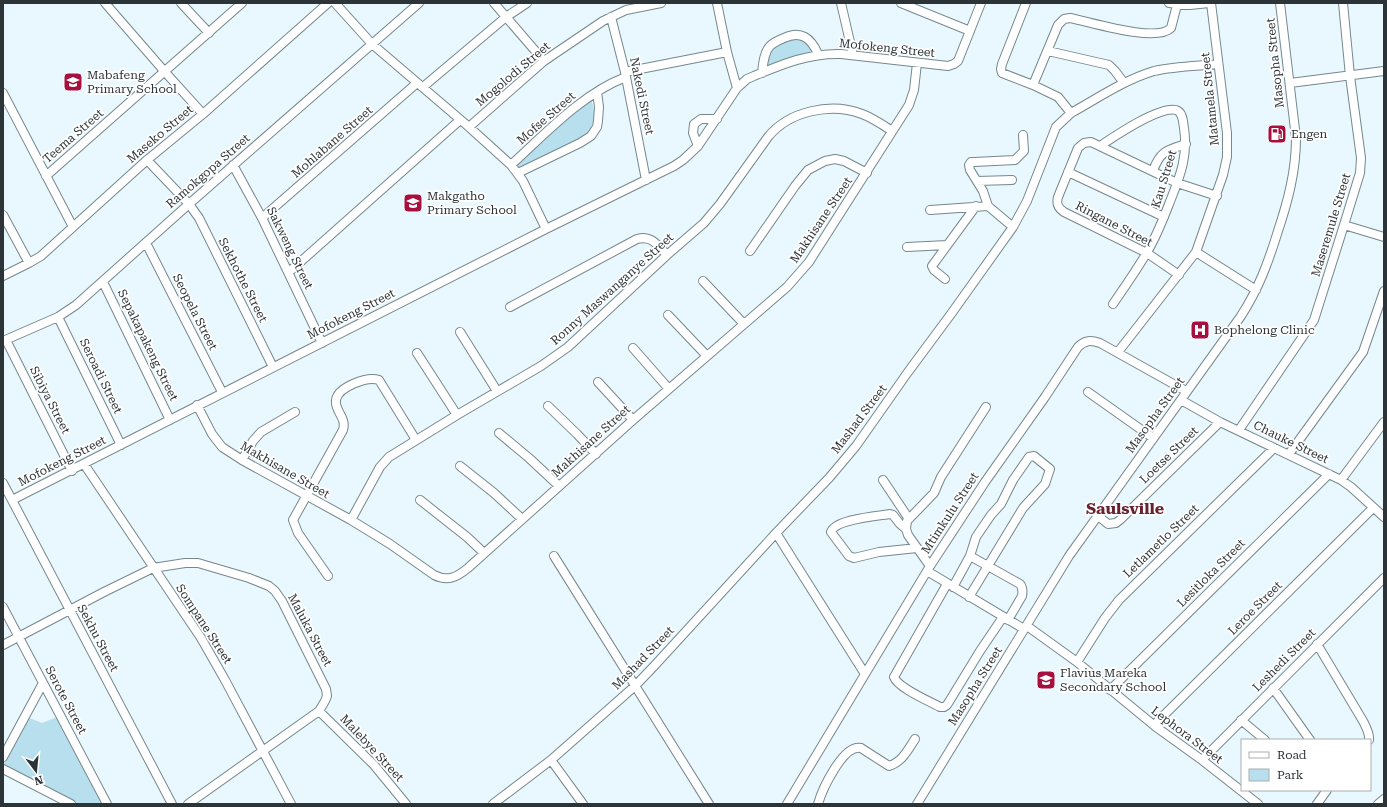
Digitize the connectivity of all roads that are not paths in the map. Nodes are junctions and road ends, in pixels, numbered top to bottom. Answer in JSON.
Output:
{"nodes":[{"id":1,"x":105,"y":3,"type":"edge"},
{"id":2,"x":181,"y":3,"type":"edge"},
{"id":3,"x":242,"y":3,"type":"edge"},
{"id":4,"x":328,"y":3,"type":"edge"},
{"id":5,"x":335,"y":3,"type":"edge"},
{"id":6,"x":418,"y":3,"type":"edge"},
{"id":7,"x":494,"y":3,"type":"edge"},
{"id":8,"x":527,"y":3,"type":"edge"},
{"id":9,"x":661,"y":3,"type":"edge"},
{"id":10,"x":717,"y":3,"type":"edge"},
{"id":11,"x":841,"y":3,"type":"edge"},
{"id":12,"x":901,"y":3,"type":"edge"},
{"id":13,"x":981,"y":3,"type":"edge"},
{"id":14,"x":1026,"y":3,"type":"edge"},
{"id":15,"x":1210,"y":3,"type":"edge"},
{"id":16,"x":1280,"y":3,"type":"edge"},
{"id":17,"x":1343,"y":3,"type":"edge"},
{"id":18,"x":1173,"y":4,"type":"edge"},
{"id":19,"x":506,"y":17,"type":"junction"},
{"id":20,"x":611,"y":17,"type":"junction"},
{"id":21,"x":970,"y":31,"type":"junction"},
{"id":22,"x":209,"y":33,"type":"junction"},
{"id":23,"x":372,"y":44,"type":"junction"},
{"id":24,"x":1048,"y":51,"type":"junction"},
{"id":25,"x":727,"y":52,"type":"junction"},
{"id":26,"x":818,"y":54,"type":"junction"},
{"id":27,"x":853,"y":55,"type":"junction"},
{"id":28,"x":544,"y":61,"type":"junction"},
{"id":29,"x":917,"y":63,"type":"junction"},
{"id":30,"x":1218,"y":64,"type":"junction"},
{"id":31,"x":1384,"y":71,"type":"edge"},
{"id":32,"x":164,"y":72,"type":"junction"},
{"id":33,"x":762,"y":73,"type":"junction"},
{"id":34,"x":625,"y":74,"type":"junction"},
{"id":35,"x":1350,"y":76,"type":"junction"},
{"id":36,"x":1124,"y":83,"type":"junction"},
{"id":37,"x":1290,"y":83,"type":"junction"},
{"id":38,"x":420,"y":85,"type":"junction"},
{"id":39,"x":1033,"y":85,"type":"junction"},
{"id":40,"x":737,"y":88,"type":"junction"},
{"id":41,"x":597,"y":92,"type":"junction"},
{"id":42,"x":3,"y":93,"type":"edge"},
{"id":43,"x":1071,"y":113,"type":"junction"},
{"id":44,"x":203,"y":114,"type":"junction"},
{"id":45,"x":717,"y":119,"type":"junction"},
{"id":46,"x":460,"y":120,"type":"junction"},
{"id":47,"x":469,"y":127,"type":"junction"},
{"id":48,"x":892,"y":131,"type":"junction"},
{"id":49,"x":1023,"y":135,"type":"dead end"},
{"id":50,"x":1186,"y":144,"type":"junction"},
{"id":51,"x":698,"y":146,"type":"junction"},
{"id":52,"x":1100,"y":146,"type":"junction"},
{"id":53,"x":147,"y":160,"type":"junction"},
{"id":54,"x":233,"y":165,"type":"junction"},
{"id":55,"x":511,"y":165,"type":"junction"},
{"id":56,"x":1153,"y":171,"type":"junction"},
{"id":57,"x":1068,"y":172,"type":"junction"},
{"id":58,"x":518,"y":173,"type":"junction"},
{"id":59,"x":866,"y":173,"type":"junction"},
{"id":60,"x":46,"y":176,"type":"junction"},
{"id":61,"x":646,"y":180,"type":"junction"},
{"id":62,"x":1012,"y":180,"type":"dead end"},
{"id":63,"x":977,"y":182,"type":"junction"},
{"id":64,"x":1177,"y":183,"type":"junction"},
{"id":65,"x":1217,"y":196,"type":"junction"},
{"id":66,"x":189,"y":204,"type":"junction"},
{"id":67,"x":976,"y":206,"type":"junction"},
{"id":68,"x":988,"y":206,"type":"junction"},
{"id":69,"x":930,"y":210,"type":"dead end"},
{"id":70,"x":3,"y":214,"type":"edge"},
{"id":71,"x":1164,"y":217,"type":"junction"},
{"id":72,"x":262,"y":218,"type":"junction"},
{"id":73,"x":1344,"y":225,"type":"junction"},
{"id":74,"x":73,"y":227,"type":"junction"},
{"id":75,"x":1013,"y":227,"type":"junction"},
{"id":76,"x":546,"y":229,"type":"junction"},
{"id":77,"x":1384,"y":237,"type":"edge"},
{"id":78,"x":146,"y":243,"type":"junction"},
{"id":79,"x":947,"y":245,"type":"junction"},
{"id":80,"x":907,"y":247,"type":"dead end"},
{"id":81,"x":750,"y":251,"type":"dead end"},
{"id":82,"x":1196,"y":252,"type":"junction"},
{"id":83,"x":1147,"y":253,"type":"junction"},
{"id":84,"x":667,"y":255,"type":"junction"},
{"id":85,"x":29,"y":263,"type":"junction"},
{"id":86,"x":289,"y":272,"type":"junction"},
{"id":87,"x":1179,"y":275,"type":"junction"},
{"id":88,"x":3,"y":276,"type":"edge"},
{"id":89,"x":944,"y":279,"type":"dead end"},
{"id":90,"x":703,"y":281,"type":"dead end"},
{"id":91,"x":103,"y":282,"type":"junction"},
{"id":92,"x":1256,"y":290,"type":"junction"},
{"id":93,"x":1384,"y":291,"type":"edge"},
{"id":94,"x":1113,"y":304,"type":"dead end"},
{"id":95,"x":510,"y":307,"type":"dead end"},
{"id":96,"x":668,"y":315,"type":"dead end"},
{"id":97,"x":58,"y":316,"type":"junction"},
{"id":98,"x":744,"y":324,"type":"junction"},
{"id":99,"x":460,"y":332,"type":"dead end"},
{"id":100,"x":5,"y":341,"type":"edge"},
{"id":101,"x":322,"y":343,"type":"junction"},
{"id":102,"x":633,"y":348,"type":"dead end"},
{"id":103,"x":1118,"y":352,"type":"junction"},
{"id":104,"x":417,"y":353,"type":"dead end"},
{"id":105,"x":707,"y":356,"type":"junction"},
{"id":106,"x":273,"y":367,"type":"junction"},
{"id":107,"x":598,"y":382,"type":"dead end"},
{"id":108,"x":669,"y":389,"type":"junction"},
{"id":109,"x":497,"y":391,"type":"junction"},
{"id":110,"x":222,"y":392,"type":"junction"},
{"id":111,"x":1088,"y":392,"type":"dead end"},
{"id":112,"x":1186,"y":392,"type":"junction"},
{"id":113,"x":1181,"y":400,"type":"junction"},
{"id":114,"x":197,"y":405,"type":"junction"},
{"id":115,"x":548,"y":406,"type":"dead end"},
{"id":116,"x":986,"y":407,"type":"dead end"},
{"id":117,"x":295,"y":412,"type":"dead end"},
{"id":118,"x":457,"y":415,"type":"junction"},
{"id":119,"x":170,"y":420,"type":"junction"},
{"id":120,"x":633,"y":420,"type":"junction"},
{"id":121,"x":1220,"y":422,"type":"junction"},
{"id":122,"x":1383,"y":427,"type":"edge"},
{"id":123,"x":1238,"y":430,"type":"junction"},
{"id":124,"x":499,"y":433,"type":"dead end"},
{"id":125,"x":1153,"y":438,"type":"junction"},
{"id":126,"x":416,"y":440,"type":"junction"},
{"id":127,"x":121,"y":445,"type":"junction"},
{"id":128,"x":1274,"y":448,"type":"junction"},
{"id":129,"x":596,"y":454,"type":"junction"},
{"id":130,"x":1289,"y":454,"type":"junction"},
{"id":131,"x":242,"y":460,"type":"junction"},
{"id":132,"x":84,"y":464,"type":"junction"},
{"id":133,"x":460,"y":466,"type":"dead end"},
{"id":134,"x":72,"y":471,"type":"junction"},
{"id":135,"x":1330,"y":474,"type":"junction"},
{"id":136,"x":883,"y":480,"type":"dead end"},
{"id":137,"x":1341,"y":480,"type":"junction"},
{"id":138,"x":3,"y":483,"type":"edge"},
{"id":139,"x":559,"y":486,"type":"junction"},
{"id":140,"x":306,"y":496,"type":"junction"},
{"id":141,"x":12,"y":500,"type":"junction"},
{"id":142,"x":420,"y":500,"type":"dead end"},
{"id":143,"x":1373,"y":508,"type":"junction"},
{"id":144,"x":1097,"y":515,"type":"junction"},
{"id":145,"x":1384,"y":517,"type":"edge"},
{"id":146,"x":522,"y":519,"type":"junction"},
{"id":147,"x":909,"y":519,"type":"junction"},
{"id":148,"x":351,"y":520,"type":"junction"},
{"id":149,"x":906,"y":530,"type":"junction"},
{"id":150,"x":776,"y":533,"type":"junction"},
{"id":151,"x":917,"y":548,"type":"junction"},
{"id":152,"x":484,"y":553,"type":"junction"},
{"id":153,"x":554,"y":556,"type":"dead end"},
{"id":154,"x":970,"y":556,"type":"junction"},
{"id":155,"x":988,"y":567,"type":"junction"},
{"id":156,"x":153,"y":568,"type":"junction"},
{"id":157,"x":929,"y":568,"type":"junction"},
{"id":158,"x":328,"y":576,"type":"dead end"},
{"id":159,"x":1384,"y":578,"type":"edge"},
{"id":160,"x":950,"y":585,"type":"junction"},
{"id":161,"x":969,"y":597,"type":"junction"},
{"id":162,"x":3,"y":607,"type":"edge"},
{"id":163,"x":70,"y":611,"type":"junction"},
{"id":164,"x":1006,"y":619,"type":"junction"},
{"id":165,"x":1025,"y":627,"type":"junction"},
{"id":166,"x":19,"y":636,"type":"junction"},
{"id":167,"x":1317,"y":644,"type":"junction"},
{"id":168,"x":3,"y":645,"type":"edge"},
{"id":169,"x":1077,"y":662,"type":"junction"},
{"id":170,"x":865,"y":674,"type":"junction"},
{"id":171,"x":43,"y":683,"type":"junction"},
{"id":172,"x":635,"y":686,"type":"junction"},
{"id":173,"x":1273,"y":688,"type":"junction"},
{"id":174,"x":1110,"y":690,"type":"junction"},
{"id":175,"x":319,"y":711,"type":"junction"},
{"id":176,"x":1241,"y":720,"type":"junction"},
{"id":177,"x":1154,"y":725,"type":"junction"},
{"id":178,"x":915,"y":739,"type":"dead end"},
{"id":179,"x":1264,"y":739,"type":"edge"},
{"id":180,"x":1309,"y":739,"type":"edge"},
{"id":181,"x":1369,"y":739,"type":"edge"},
{"id":182,"x":263,"y":750,"type":"junction"},
{"id":183,"x":3,"y":757,"type":"edge"},
{"id":184,"x":551,"y":760,"type":"junction"},
{"id":185,"x":1202,"y":760,"type":"junction"},
{"id":186,"x":3,"y":769,"type":"edge"},
{"id":187,"x":1241,"y":791,"type":"edge"},
{"id":188,"x":1241,"y":791,"type":"edge"},
{"id":189,"x":1326,"y":791,"type":"edge"},
{"id":190,"x":1384,"y":799,"type":"edge"},
{"id":191,"x":71,"y":804,"type":"edge"},
{"id":192,"x":107,"y":804,"type":"edge"},
{"id":193,"x":172,"y":804,"type":"edge"},
{"id":194,"x":188,"y":804,"type":"edge"},
{"id":195,"x":291,"y":804,"type":"edge"},
{"id":196,"x":406,"y":804,"type":"edge"},
{"id":197,"x":493,"y":804,"type":"edge"},
{"id":198,"x":583,"y":804,"type":"edge"},
{"id":199,"x":709,"y":804,"type":"edge"},
{"id":200,"x":787,"y":804,"type":"edge"},
{"id":201,"x":818,"y":804,"type":"edge"},
{"id":202,"x":917,"y":804,"type":"edge"},
{"id":203,"x":1258,"y":804,"type":"edge"},
{"id":204,"x":1317,"y":804,"type":"edge"},
{"id":205,"x":1378,"y":804,"type":"edge"}],
"edges":[{"from":1,"to":32,"type":"street"},
{"from":2,"to":22,"type":"street"},
{"from":3,"to":22,"type":"street","name":"Teema Street"},
{"from":4,"to":44,"type":"street","name":"Maseko Street"},
{"from":5,"to":23,"type":"street"},
{"from":6,"to":23,"type":"street","name":"Ramokgopa Street"},
{"from":7,"to":19,"type":"street"},
{"from":8,"to":19,"type":"street","name":"Mohlabane Street"},
{"from":9,"to":20,"type":"street","name":"Mogolodi Street"},
{"from":10,"to":25,"type":"street"},
{"from":11,"to":27,"type":"street"},
{"from":12,"to":21,"type":"street"},
{"from":13,"to":21,"type":"street"},
{"from":14,"to":39,"type":"street"},
{"from":15,"to":18,"type":"street"},
{"from":15,"to":30,"type":"street","name":"Matamela Street"},
{"from":16,"to":37,"type":"street","name":"Masopha Street"},
{"from":17,"to":35,"type":"street","name":"Maseremule Street"},
{"from":18,"to":24,"type":"street"},
{"from":19,"to":28,"type":"street"},
{"from":19,"to":38,"type":"street","name":"Mohlabane Street"},
{"from":20,"to":28,"type":"street","name":"Mogolodi Street"},
{"from":20,"to":34,"type":"street","name":"Nakedi Street"},
{"from":21,"to":29,"type":"street","name":"Mofokeng Street"},
{"from":22,"to":32,"type":"street","name":"Teema Street"},
{"from":23,"to":38,"type":"street"},
{"from":23,"to":54,"type":"street","name":"Ramokgopa Street"},
{"from":24,"to":36,"type":"street"},
{"from":24,"to":39,"type":"street"},
{"from":25,"to":34,"type":"street","name":"Mofse Street"},
{"from":25,"to":40,"type":"street"},
{"from":26,"to":27,"type":"street","name":"Mofokeng Street"},
{"from":26,"to":33,"type":"street","name":"Mofokeng Street"},
{"from":26,"to":33,"type":"street"},
{"from":27,"to":29,"type":"street","name":"Mofokeng Street"},
{"from":28,"to":47,"type":"street","name":"Mogolodi Street"},
{"from":29,"to":48,"type":"street","name":"Makhisane Street"},
{"from":30,"to":36,"type":"street","name":"Mashad Street"},
{"from":30,"to":65,"type":"street","name":"Matamela Street"},
{"from":31,"to":35,"type":"street"},
{"from":32,"to":44,"type":"street"},
{"from":32,"to":60,"type":"street","name":"Teema Street"},
{"from":33,"to":40,"type":"street","name":"Mofokeng Street"},
{"from":34,"to":41,"type":"street","name":"Mofse Street"},
{"from":34,"to":61,"type":"street","name":"Nakedi Street"},
{"from":35,"to":37,"type":"street"},
{"from":35,"to":73,"type":"street","name":"Maseremule Street"},
{"from":36,"to":43,"type":"street","name":"Mashad Street"},
{"from":37,"to":92,"type":"street","name":"Masopha Street"},
{"from":38,"to":46,"type":"street"},
{"from":38,"to":72,"type":"street","name":"Mohlabane Street"},
{"from":39,"to":43,"type":"street"},
{"from":40,"to":45,"type":"street","name":"Mofokeng Street"},
{"from":41,"to":55,"type":"street","name":"Mofse Street"},
{"from":41,"to":58,"type":"street"},
{"from":42,"to":60,"type":"street"},
{"from":43,"to":75,"type":"street","name":"Mashad Street"},
{"from":44,"to":53,"type":"street","name":"Maseko Street"},
{"from":45,"to":51,"type":"street","name":"Mofokeng Street"},
{"from":45,"to":51,"type":"street"},
{"from":46,"to":47,"type":"street"},
{"from":46,"to":86,"type":"street"},
{"from":47,"to":55,"type":"street"},
{"from":48,"to":59,"type":"street","name":"Makhisane Street"},
{"from":48,"to":84,"type":"street","name":"Ronny Maswanganye Street"},
{"from":49,"to":63,"type":"street"},
{"from":50,"to":52,"type":"street","name":"Kau Street"},
{"from":50,"to":56,"type":"street"},
{"from":50,"to":64,"type":"street","name":"Kau Street"},
{"from":51,"to":61,"type":"street","name":"Mofokeng Street"},
{"from":52,"to":56,"type":"street"},
{"from":52,"to":57,"type":"street","name":"Ringane Street"},
{"from":53,"to":66,"type":"street","name":"Sekhothe Street"},
{"from":53,"to":74,"type":"street","name":"Maseko Street"},
{"from":54,"to":66,"type":"street","name":"Ramokgopa Street"},
{"from":54,"to":72,"type":"street","name":"Sakweng Street"},
{"from":55,"to":58,"type":"street"},
{"from":56,"to":64,"type":"street"},
{"from":57,"to":71,"type":"street"},
{"from":57,"to":83,"type":"street","name":"Ringane Street"},
{"from":58,"to":76,"type":"street"},
{"from":59,"to":81,"type":"street"},
{"from":59,"to":98,"type":"street","name":"Makhisane Street"},
{"from":60,"to":74,"type":"street"},
{"from":61,"to":76,"type":"street","name":"Mofokeng Street"},
{"from":62,"to":63,"type":"street"},
{"from":63,"to":68,"type":"street"},
{"from":64,"to":65,"type":"street"},
{"from":64,"to":71,"type":"street","name":"Kau Street"},
{"from":65,"to":82,"type":"street","name":"Matamela Street"},
{"from":66,"to":78,"type":"street","name":"Ramokgopa Street"},
{"from":66,"to":106,"type":"street","name":"Sekhothe Street"},
{"from":67,"to":68,"type":"street"},
{"from":67,"to":69,"type":"street"},
{"from":67,"to":79,"type":"street"},
{"from":68,"to":75,"type":"street"},
{"from":70,"to":85,"type":"street"},
{"from":71,"to":83,"type":"street","name":"Kau Street"},
{"from":72,"to":86,"type":"street","name":"Sakweng Street"},
{"from":73,"to":77,"type":"street"},
{"from":73,"to":123,"type":"street","name":"Maseremule Street"},
{"from":74,"to":85,"type":"street","name":"Maseko Street"},
{"from":75,"to":150,"type":"street","name":"Mashad Street"},
{"from":76,"to":101,"type":"street","name":"Mofokeng Street"},
{"from":78,"to":91,"type":"street","name":"Ramokgopa Street"},
{"from":78,"to":110,"type":"street","name":"Seopela Street"},
{"from":79,"to":80,"type":"street"},
{"from":79,"to":89,"type":"street"},
{"from":82,"to":87,"type":"street","name":"Matamela Street"},
{"from":82,"to":92,"type":"street"},
{"from":83,"to":87,"type":"street","name":"Ringane Street"},
{"from":83,"to":94,"type":"street","name":"Kau Street"},
{"from":84,"to":95,"type":"street"},
{"from":84,"to":109,"type":"street","name":"Ronny Maswanganye Street"},
{"from":85,"to":88,"type":"street","name":"Maseko Street"},
{"from":86,"to":101,"type":"street","name":"Sakweng Street"},
{"from":87,"to":103,"type":"street","name":"Matamela Street"},
{"from":90,"to":98,"type":"street"},
{"from":91,"to":97,"type":"street","name":"Ramokgopa Street"},
{"from":91,"to":119,"type":"street","name":"Sepakapakeng Street"},
{"from":92,"to":112,"type":"street","name":"Masopha Street"},
{"from":93,"to":130,"type":"street"},
{"from":96,"to":105,"type":"street"},
{"from":97,"to":100,"type":"street","name":"Ramokgopa Street"},
{"from":97,"to":127,"type":"street","name":"Seroadi Street"},
{"from":98,"to":105,"type":"street","name":"Makhisane Street"},
{"from":99,"to":109,"type":"street"},
{"from":100,"to":134,"type":"street","name":"Sibiya Street"},
{"from":101,"to":106,"type":"street","name":"Mofokeng Street"},
{"from":102,"to":108,"type":"street"},
{"from":103,"to":112,"type":"street","name":"Mtimkulu Street"},
{"from":103,"to":157,"type":"street","name":"Mtimkulu Street"},
{"from":104,"to":118,"type":"street"},
{"from":105,"to":108,"type":"street","name":"Makhisane Street"},
{"from":106,"to":110,"type":"street","name":"Mofokeng Street"},
{"from":107,"to":120,"type":"street"},
{"from":108,"to":120,"type":"street","name":"Makhisane Street"},
{"from":109,"to":118,"type":"street","name":"Ronny Maswanganye Street"},
{"from":110,"to":114,"type":"street","name":"Mofokeng Street"},
{"from":111,"to":125,"type":"street"},
{"from":112,"to":113,"type":"street","name":"Masopha Street"},
{"from":113,"to":121,"type":"street","name":"Chauke Street"},
{"from":113,"to":125,"type":"street","name":"Masopha Street"},
{"from":114,"to":119,"type":"street","name":"Mofokeng Street"},
{"from":114,"to":131,"type":"street","name":"Makhisane Street"},
{"from":115,"to":129,"type":"street"},
{"from":116,"to":147,"type":"street"},
{"from":117,"to":131,"type":"street"},
{"from":118,"to":126,"type":"street","name":"Ronny Maswanganye Street"},
{"from":119,"to":127,"type":"street","name":"Mofokeng Street"},
{"from":120,"to":129,"type":"street","name":"Makhisane Street"},
{"from":121,"to":123,"type":"street","name":"Chauke Street"},
{"from":121,"to":144,"type":"street","name":"Loetse Street"},
{"from":122,"to":137,"type":"street"},
{"from":123,"to":128,"type":"street","name":"Chauke Street"},
{"from":124,"to":139,"type":"street"},
{"from":125,"to":144,"type":"street","name":"Masopha Street"},
{"from":126,"to":140,"type":"street"},
{"from":126,"to":148,"type":"street","name":"Ronny Maswanganye Street"},
{"from":127,"to":132,"type":"street","name":"Mofokeng Street"},
{"from":128,"to":130,"type":"street","name":"Chauke Street"},
{"from":128,"to":169,"type":"street","name":"Letlametlo Street"},
{"from":129,"to":139,"type":"street","name":"Makhisane Street"},
{"from":130,"to":135,"type":"street","name":"Chauke Street"},
{"from":131,"to":140,"type":"street","name":"Makhisane Street"},
{"from":132,"to":134,"type":"street","name":"Mofokeng Street"},
{"from":132,"to":156,"type":"street","name":"Sompane Street"},
{"from":133,"to":146,"type":"street"},
{"from":134,"to":141,"type":"street","name":"Mofokeng Street"},
{"from":135,"to":137,"type":"street","name":"Chauke Street"},
{"from":135,"to":174,"type":"street","name":"Lesitloka Street"},
{"from":136,"to":147,"type":"street"},
{"from":137,"to":143,"type":"street","name":"Chauke Street"},
{"from":138,"to":141,"type":"street","name":"Sekhu Street"},
{"from":139,"to":146,"type":"street","name":"Makhisane Street"},
{"from":140,"to":148,"type":"street","name":"Makhisane Street"},
{"from":140,"to":158,"type":"street"},
{"from":141,"to":163,"type":"street","name":"Sekhu Street"},
{"from":142,"to":152,"type":"street"},
{"from":143,"to":145,"type":"street","name":"Chauke Street"},
{"from":143,"to":177,"type":"street","name":"Leroe Street"},
{"from":144,"to":165,"type":"street","name":"Masopha Street"},
{"from":146,"to":152,"type":"street","name":"Makhisane Street"},
{"from":147,"to":149,"type":"street"},
{"from":148,"to":152,"type":"street","name":"Makhisane Street"},
{"from":149,"to":151,"type":"street"},
{"from":149,"to":151,"type":"street"},
{"from":150,"to":170,"type":"street"},
{"from":150,"to":172,"type":"street","name":"Mashad Street"},
{"from":151,"to":157,"type":"street"},
{"from":153,"to":172,"type":"street"},
{"from":154,"to":155,"type":"street"},
{"from":154,"to":155,"type":"street"},
{"from":154,"to":160,"type":"street"},
{"from":155,"to":161,"type":"street"},
{"from":155,"to":164,"type":"street"},
{"from":156,"to":163,"type":"street","name":"Maluka Street"},
{"from":156,"to":175,"type":"street","name":"Maluka Street"},
{"from":156,"to":182,"type":"street","name":"Sompane Street"},
{"from":157,"to":160,"type":"street","name":"Lephora Street"},
{"from":157,"to":170,"type":"street","name":"Mtimkulu Street"},
{"from":159,"to":167,"type":"street","name":"Leshedi Street"},
{"from":160,"to":161,"type":"street","name":"Lephora Street"},
{"from":160,"to":164,"type":"street"},
{"from":161,"to":164,"type":"street","name":"Lephora Street"},
{"from":162,"to":166,"type":"street","name":"Serote Street"},
{"from":163,"to":166,"type":"street","name":"Maluka Street"},
{"from":163,"to":193,"type":"street","name":"Sekhu Street"},
{"from":164,"to":165,"type":"street","name":"Lephora Street"},
{"from":165,"to":169,"type":"street","name":"Lephora Street"},
{"from":165,"to":202,"type":"street","name":"Masopha Street"},
{"from":166,"to":168,"type":"street","name":"Maluka Street"},
{"from":166,"to":171,"type":"street","name":"Serote Street"},
{"from":167,"to":173,"type":"street","name":"Leshedi Street"},
{"from":167,"to":181,"type":"street"},
{"from":169,"to":174,"type":"street","name":"Lephora Street"},
{"from":170,"to":200,"type":"street","name":"Mtimkulu Street"},
{"from":171,"to":183,"type":"street"},
{"from":171,"to":192,"type":"street","name":"Serote Street"},
{"from":172,"to":184,"type":"street","name":"Mashad Street"},
{"from":172,"to":199,"type":"street"},
{"from":173,"to":176,"type":"street","name":"Leshedi Street"},
{"from":173,"to":180,"type":"street"},
{"from":174,"to":177,"type":"street","name":"Lephora Street"},
{"from":175,"to":182,"type":"street"},
{"from":175,"to":196,"type":"street","name":"Malebye Street"},
{"from":176,"to":179,"type":"street"},
{"from":176,"to":185,"type":"street","name":"Leshedi Street"},
{"from":177,"to":185,"type":"street","name":"Lephora Street"},
{"from":178,"to":201,"type":"street"},
{"from":182,"to":194,"type":"street"},
{"from":182,"to":195,"type":"street","name":"Sompane Street"},
{"from":184,"to":197,"type":"street","name":"Mashad Street"},
{"from":184,"to":198,"type":"street"},
{"from":185,"to":188,"type":"street","name":"Lephora Street"},
{"from":186,"to":191,"type":"street"},
{"from":187,"to":203,"type":"street","name":"Lephora Street"},
{"from":189,"to":204,"type":"street"},
{"from":190,"to":205,"type":"street"}]}
